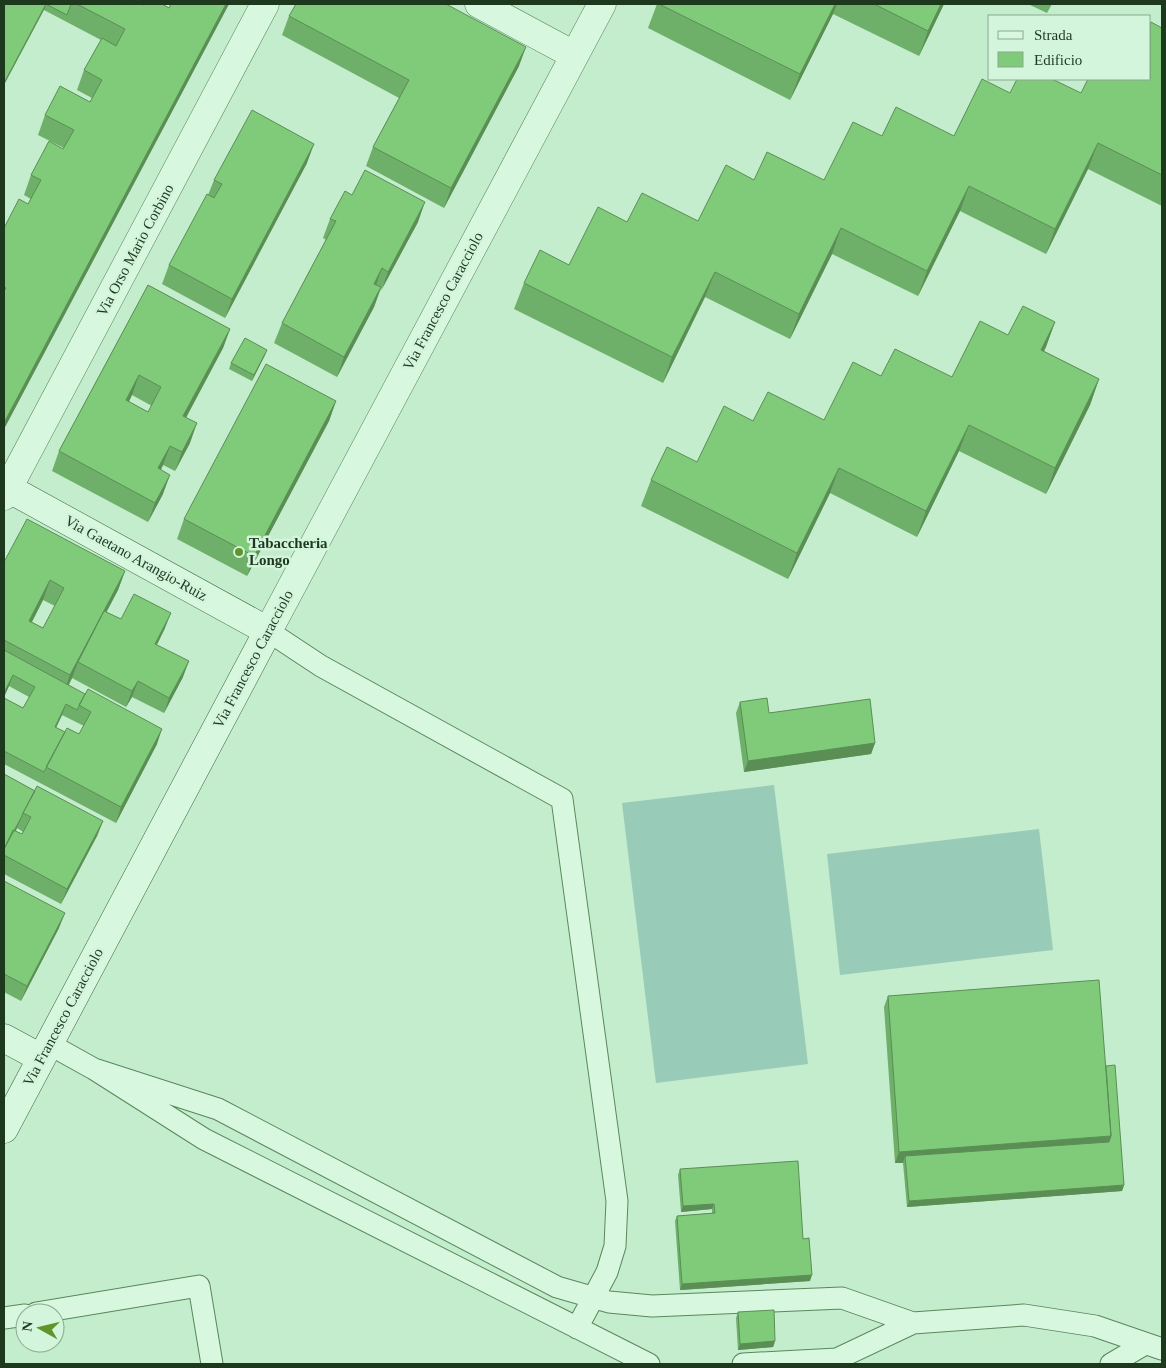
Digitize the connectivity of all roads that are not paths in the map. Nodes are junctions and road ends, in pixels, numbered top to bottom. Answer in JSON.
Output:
{"nodes":[{"id":1,"x":265,"y":4,"type":"edge"},
{"id":2,"x":479,"y":4,"type":"edge"},
{"id":3,"x":602,"y":4,"type":"edge"},
{"id":4,"x":574,"y":55,"type":"junction"},
{"id":5,"x":5,"y":490,"type":"edge"},
{"id":6,"x":268,"y":631,"type":"junction"},
{"id":7,"x":4,"y":1038,"type":"edge"},
{"id":8,"x":45,"y":1051,"type":"junction"},
{"id":9,"x":94,"y":1070,"type":"junction"},
{"id":10,"x":4,"y":1129,"type":"edge"},
{"id":11,"x":594,"y":1298,"type":"junction"},
{"id":12,"x":65,"y":1308,"type":"edge"},
{"id":13,"x":913,"y":1323,"type":"junction"},
{"id":14,"x":577,"y":1328,"type":"junction"},
{"id":15,"x":1154,"y":1346,"type":"edge"},
{"id":16,"x":212,"y":1364,"type":"edge"},
{"id":17,"x":649,"y":1364,"type":"edge"},
{"id":18,"x":743,"y":1364,"type":"edge"},
{"id":19,"x":1111,"y":1364,"type":"edge"}],
"edges":[{"from":1,"to":5,"type":"street","name":"Via Orso Mario Corbino"},
{"from":2,"to":4,"type":"street"},
{"from":3,"to":4,"type":"street","name":"Via Francesco Caracciolo"},
{"from":4,"to":6,"type":"street","name":"Via Francesco Caracciolo"},
{"from":5,"to":6,"type":"street","name":"Via Gaetano Arangio-Ruiz"},
{"from":6,"to":8,"type":"street","name":"Via Francesco Caracciolo"},
{"from":6,"to":11,"type":"lane"},
{"from":7,"to":8,"type":"street"},
{"from":8,"to":9,"type":"lane"},
{"from":8,"to":10,"type":"street","name":"Via Francesco Caracciolo"},
{"from":9,"to":11,"type":"lane"},
{"from":9,"to":14,"type":"lane"},
{"from":11,"to":13,"type":"lane"},
{"from":11,"to":14,"type":"lane"},
{"from":12,"to":16,"type":"lane"},
{"from":13,"to":15,"type":"lane"},
{"from":13,"to":18,"type":"lane"},
{"from":14,"to":17,"type":"lane"},
{"from":15,"to":19,"type":"lane"}]}
